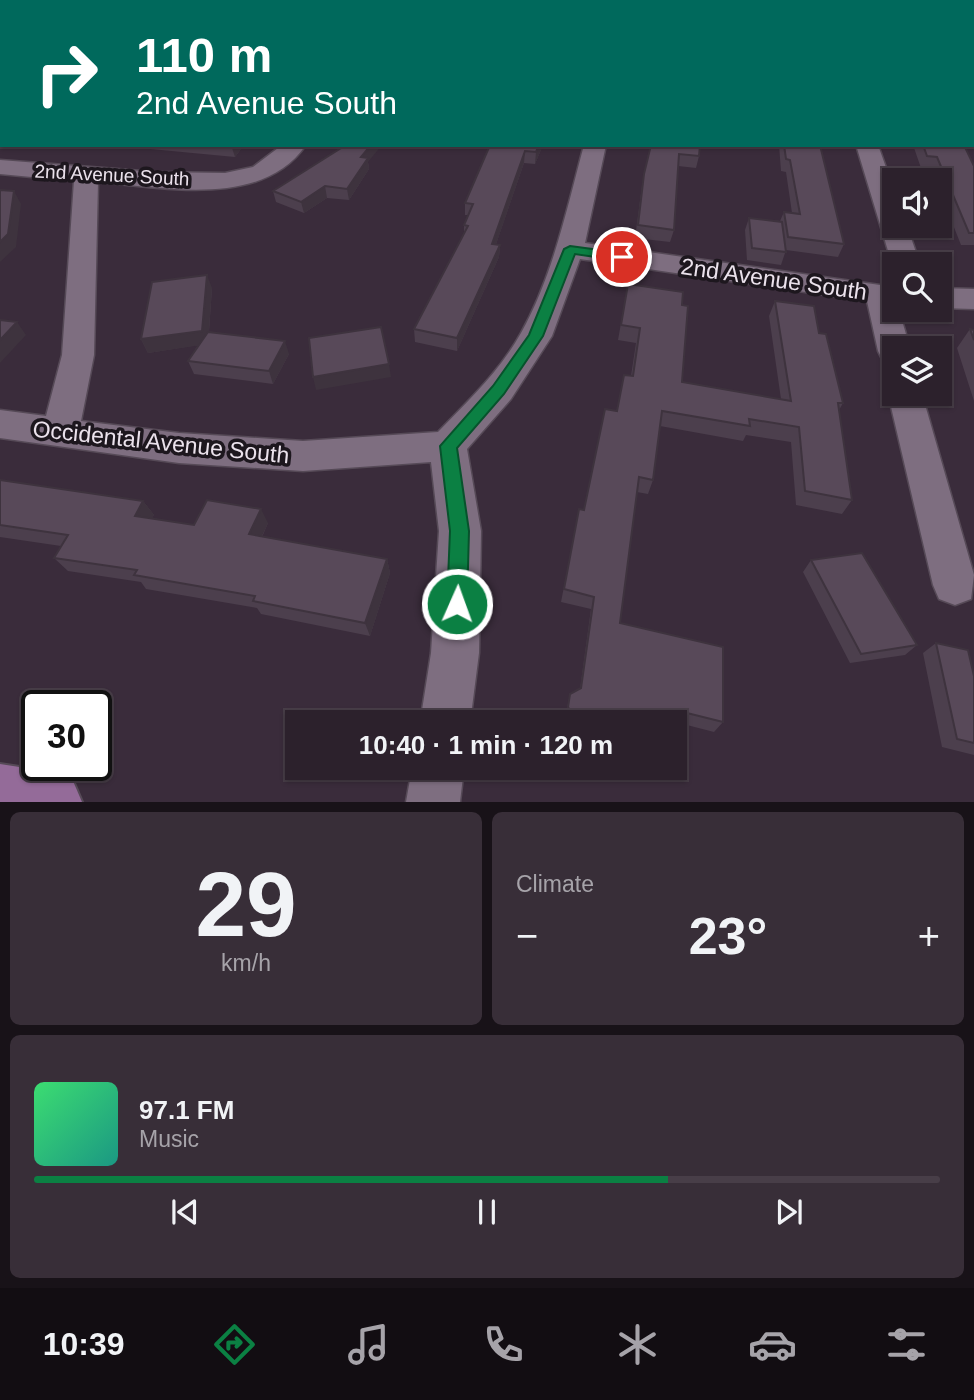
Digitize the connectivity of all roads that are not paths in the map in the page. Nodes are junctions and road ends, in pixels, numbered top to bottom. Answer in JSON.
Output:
{"nodes":[{"id":1,"x":293,"y":147,"type":"edge"},
{"id":2,"x":595,"y":147,"type":"edge"},
{"id":3,"x":868,"y":147,"type":"edge"},
{"id":4,"x":0,"y":167,"type":"edge"},
{"id":5,"x":86,"y":175,"type":"junction"},
{"id":6,"x":570,"y":249,"type":"junction"},
{"id":7,"x":901,"y":252,"type":"edge"},
{"id":8,"x":882,"y":294,"type":"edge"},
{"id":9,"x":952,"y":298,"type":"edge"},
{"id":10,"x":974,"y":299,"type":"edge"},
{"id":11,"x":908,"y":406,"type":"edge"},
{"id":12,"x":0,"y":425,"type":"edge"},
{"id":13,"x":60,"y":433,"type":"junction"},
{"id":14,"x":448,"y":446,"type":"junction"},
{"id":15,"x":955,"y":585,"type":"dead end"},
{"id":16,"x":447,"y":710,"type":"edge"},
{"id":17,"x":436,"y":780,"type":"edge"},
{"id":18,"x":0,"y":794,"type":"edge"},
{"id":19,"x":52,"y":802,"type":"edge"},
{"id":20,"x":433,"y":802,"type":"edge"}],
"edges":[{"from":1,"to":5,"type":"street","name":"2nd Avenue South"},
{"from":2,"to":6,"type":"street"},
{"from":3,"to":7,"type":"street"},
{"from":4,"to":5,"type":"street","name":"2nd Avenue South"},
{"from":5,"to":13,"type":"street"},
{"from":6,"to":8,"type":"street","name":"2nd Avenue South"},
{"from":6,"to":14,"type":"street"},
{"from":9,"to":10,"type":"street"},
{"from":11,"to":15,"type":"street"},
{"from":12,"to":13,"type":"street","name":"Occidental Avenue South"},
{"from":13,"to":14,"type":"street","name":"Occidental Avenue South"},
{"from":14,"to":16,"type":"street"},
{"from":17,"to":20,"type":"street"},
{"from":18,"to":19,"type":"main road"}]}
